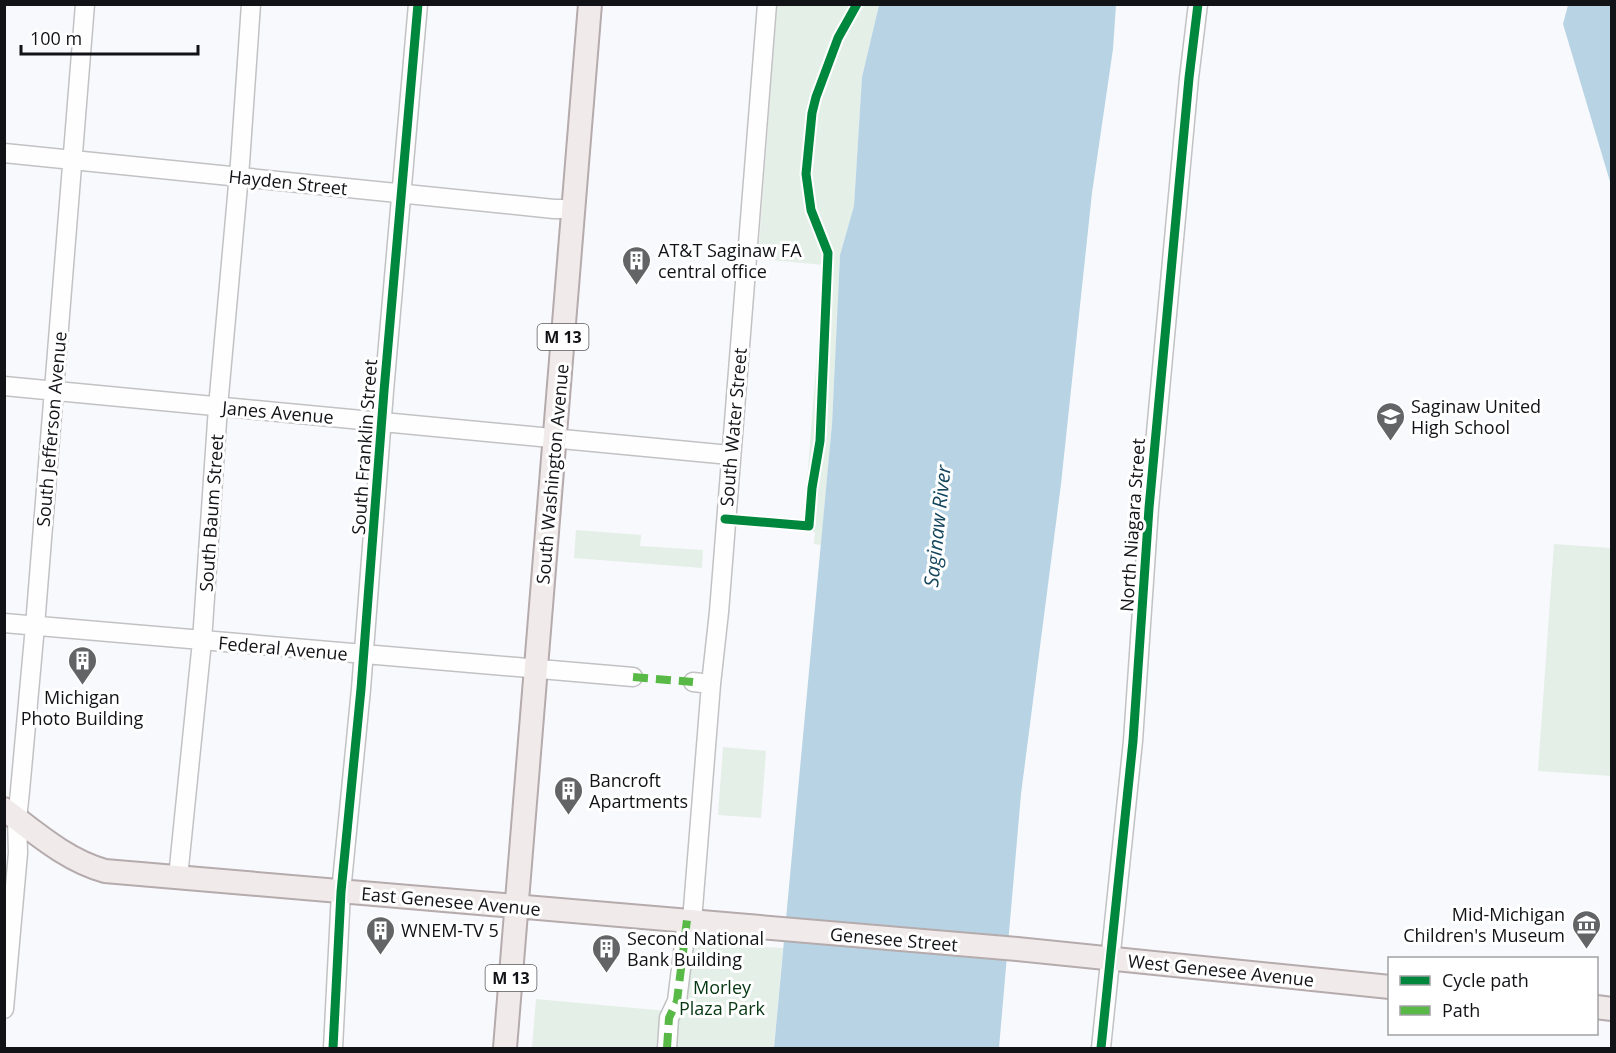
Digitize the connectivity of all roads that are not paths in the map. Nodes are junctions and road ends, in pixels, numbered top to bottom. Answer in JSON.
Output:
{"nodes":[{"id":1,"x":86,"y":4,"type":"edge"},
{"id":2,"x":251,"y":4,"type":"edge"},
{"id":3,"x":418,"y":4,"type":"edge"},
{"id":4,"x":590,"y":4,"type":"edge"},
{"id":5,"x":767,"y":4,"type":"edge"},
{"id":6,"x":1198,"y":4,"type":"edge"},
{"id":7,"x":4,"y":153,"type":"edge"},
{"id":8,"x":73,"y":162,"type":"junction"},
{"id":9,"x":239,"y":177,"type":"junction"},
{"id":10,"x":401,"y":194,"type":"junction"},
{"id":11,"x":573,"y":209,"type":"junction"},
{"id":12,"x":4,"y":386,"type":"edge"},
{"id":13,"x":54,"y":392,"type":"junction"},
{"id":14,"x":218,"y":407,"type":"junction"},
{"id":15,"x":383,"y":422,"type":"junction"},
{"id":16,"x":556,"y":437,"type":"junction"},
{"id":17,"x":730,"y":455,"type":"junction"},
{"id":18,"x":4,"y":623,"type":"edge"},
{"id":19,"x":35,"y":626,"type":"junction"},
{"id":20,"x":202,"y":641,"type":"junction"},
{"id":21,"x":364,"y":655,"type":"junction"},
{"id":22,"x":537,"y":669,"type":"junction"},
{"id":23,"x":633,"y":677,"type":"dead end"},
{"id":24,"x":11,"y":814,"type":"edge"},
{"id":25,"x":178,"y":877,"type":"junction"},
{"id":26,"x":341,"y":892,"type":"junction"},
{"id":27,"x":517,"y":907,"type":"junction"},
{"id":28,"x":689,"y":920,"type":"junction"},
{"id":29,"x":771,"y":929,"type":"joint"},
{"id":30,"x":1017,"y":949,"type":"joint"},
{"id":31,"x":1110,"y":959,"type":"junction"},
{"id":32,"x":1388,"y":987,"type":"edge"},
{"id":33,"x":4,"y":1009,"type":"edge"},
{"id":34,"x":333,"y":1048,"type":"edge"},
{"id":35,"x":505,"y":1048,"type":"edge"},
{"id":36,"x":667,"y":1048,"type":"edge"},
{"id":37,"x":1101,"y":1048,"type":"edge"}],
"edges":[{"from":1,"to":8,"type":"street","name":"South Jefferson Avenue"},
{"from":2,"to":9,"type":"street","name":"South Baum Street"},
{"from":3,"to":10,"type":"street","name":"South Franklin Street"},
{"from":4,"to":11,"type":"main road","name":"South Washington Avenue","number":"M 13"},
{"from":5,"to":17,"type":"street","name":"South Water Street"},
{"from":6,"to":31,"type":"street","name":"North Niagara Street"},
{"from":7,"to":8,"type":"street","name":"Hayden Street"},
{"from":8,"to":9,"type":"street","name":"Hayden Street"},
{"from":8,"to":13,"type":"street","name":"South Jefferson Avenue"},
{"from":9,"to":10,"type":"street","name":"Hayden Street"},
{"from":9,"to":14,"type":"street","name":"South Baum Street"},
{"from":10,"to":11,"type":"street","name":"Hayden Street"},
{"from":10,"to":15,"type":"street","name":"South Franklin Street"},
{"from":11,"to":16,"type":"main road","name":"South Washington Avenue","number":"M 13"},
{"from":12,"to":13,"type":"street","name":"Janes Avenue"},
{"from":13,"to":14,"type":"street","name":"Janes Avenue"},
{"from":13,"to":19,"type":"street","name":"South Jefferson Avenue"},
{"from":14,"to":15,"type":"street","name":"Janes Avenue"},
{"from":14,"to":20,"type":"street","name":"South Baum Street"},
{"from":15,"to":16,"type":"street","name":"Janes Avenue"},
{"from":15,"to":21,"type":"street","name":"South Franklin Street"},
{"from":16,"to":17,"type":"street","name":"Janes Avenue"},
{"from":16,"to":22,"type":"main road","name":"South Washington Avenue","number":"M 13"},
{"from":17,"to":28,"type":"street","name":"South Water Street"},
{"from":18,"to":19,"type":"street","name":"Federal Avenue"},
{"from":19,"to":20,"type":"street","name":"Federal Avenue"},
{"from":19,"to":24,"type":"street","name":"South Jefferson Avenue"},
{"from":20,"to":21,"type":"street","name":"Federal Avenue"},
{"from":20,"to":25,"type":"street","name":"South Baum Street"},
{"from":21,"to":22,"type":"street","name":"Federal Avenue"},
{"from":21,"to":26,"type":"street","name":"South Franklin Street"},
{"from":22,"to":23,"type":"street","name":"Federal Avenue"},
{"from":22,"to":27,"type":"main road","name":"South Washington Avenue","number":"M 13"},
{"from":24,"to":25,"type":"main road","name":"East Genesee Avenue"},
{"from":24,"to":33,"type":"street","name":"South Jefferson Avenue"},
{"from":25,"to":26,"type":"main road","name":"East Genesee Avenue"},
{"from":26,"to":27,"type":"main road","name":"East Genesee Avenue"},
{"from":26,"to":34,"type":"street","name":"South Franklin Street"},
{"from":27,"to":28,"type":"main road","name":"East Genesee Avenue"},
{"from":27,"to":35,"type":"main road","number":"M 13"},
{"from":28,"to":29,"type":"main road","name":"East Genesee Avenue"},
{"from":28,"to":36,"type":"street","name":"South Water Street"},
{"from":29,"to":30,"type":"main road","name":"Genesee Street"},
{"from":30,"to":31,"type":"main road","name":"West Genesee Avenue"},
{"from":31,"to":32,"type":"main road","name":"West Genesee Avenue"},
{"from":31,"to":37,"type":"street","name":"North Niagara Street"}]}
